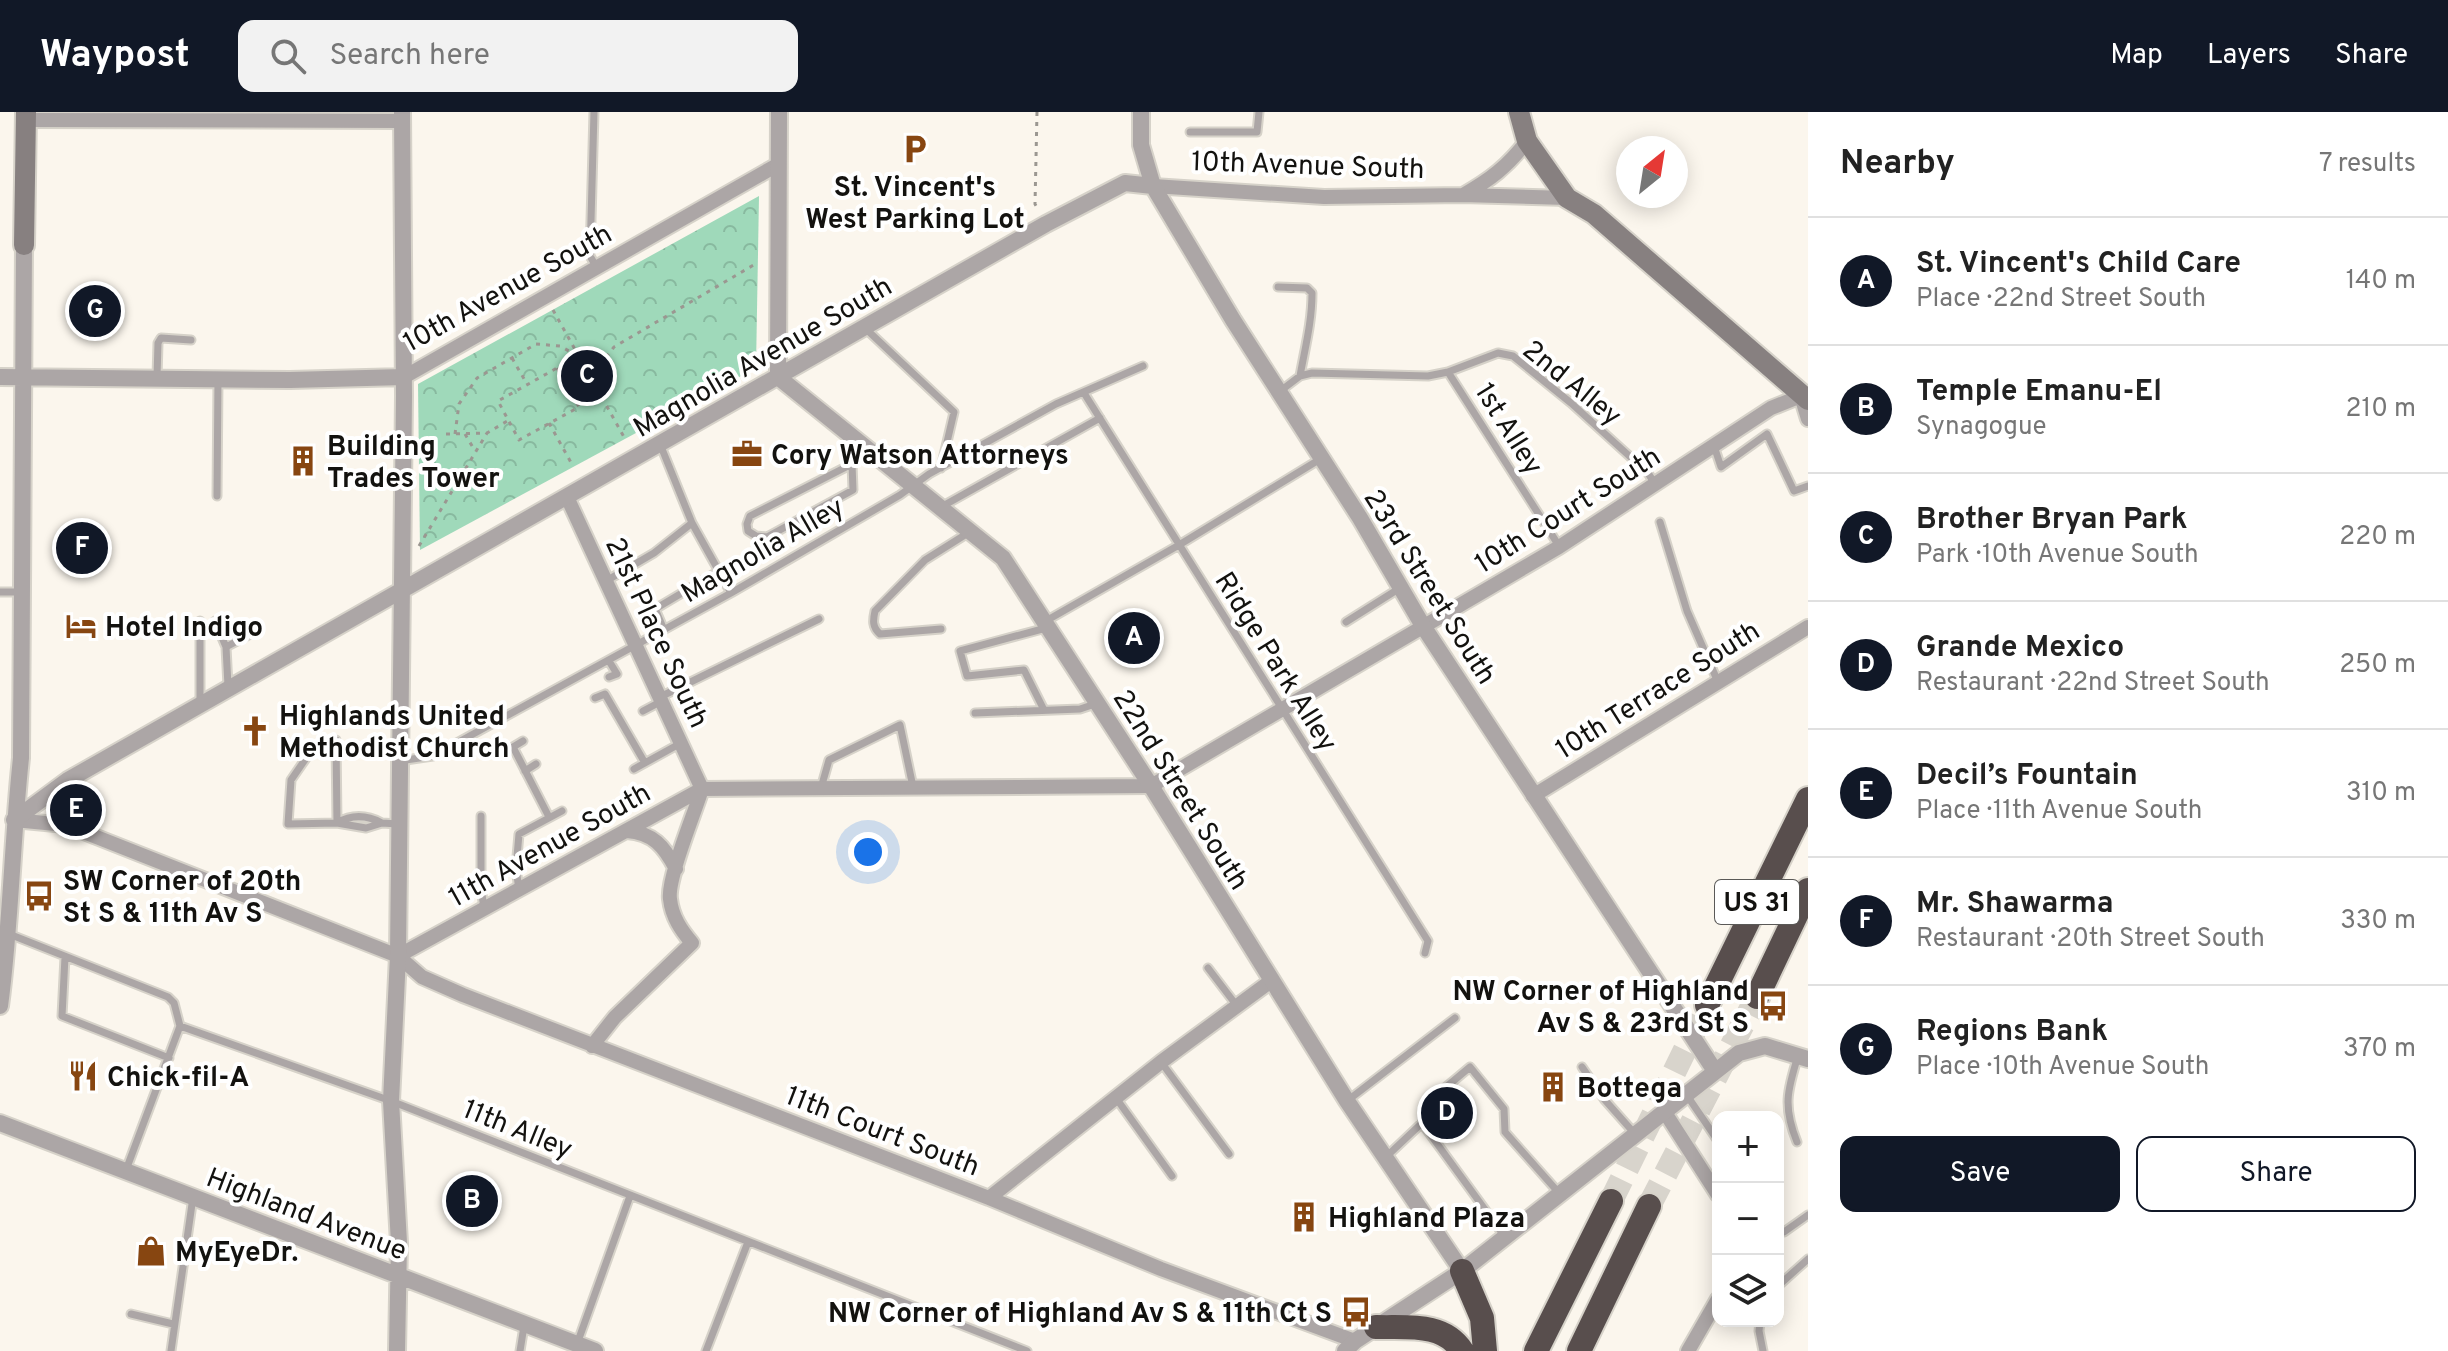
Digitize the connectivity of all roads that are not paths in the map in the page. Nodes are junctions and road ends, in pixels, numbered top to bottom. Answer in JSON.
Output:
{"nodes":[{"id":1,"x":594,"y":112,"type":"edge"},
{"id":2,"x":779,"y":112,"type":"edge"},
{"id":3,"x":1141,"y":112,"type":"edge"},
{"id":4,"x":1259,"y":112,"type":"edge"},
{"id":5,"x":1519,"y":112,"type":"edge"},
{"id":6,"x":26,"y":116,"type":"edge"},
{"id":7,"x":402,"y":117,"type":"edge"},
{"id":8,"x":1190,"y":132,"type":"dead end"},
{"id":9,"x":1527,"y":141,"type":"junction"},
{"id":10,"x":779,"y":164,"type":"junction"},
{"id":11,"x":1153,"y":186,"type":"junction"},
{"id":12,"x":1462,"y":195,"type":"junction"},
{"id":13,"x":1567,"y":198,"type":"junction"},
{"id":14,"x":24,"y":245,"type":"joint"},
{"id":15,"x":597,"y":269,"type":"junction"},
{"id":16,"x":1278,"y":287,"type":"dead end"},
{"id":17,"x":864,"y":327,"type":"junction"},
{"id":18,"x":191,"y":340,"type":"dead end"},
{"id":19,"x":1143,"y":366,"type":"dead end"},
{"id":20,"x":1448,"y":372,"type":"junction"},
{"id":21,"x":1300,"y":376,"type":"junction"},
{"id":22,"x":0,"y":377,"type":"edge"},
{"id":23,"x":22,"y":377,"type":"junction"},
{"id":24,"x":404,"y":377,"type":"junction"},
{"id":25,"x":778,"y":377,"type":"junction"},
{"id":26,"x":156,"y":379,"type":"junction"},
{"id":27,"x":218,"y":379,"type":"junction"},
{"id":28,"x":1279,"y":392,"type":"junction"},
{"id":29,"x":1084,"y":393,"type":"junction"},
{"id":30,"x":1806,"y":397,"type":"edge"},
{"id":31,"x":1758,"y":417,"type":"junction"},
{"id":32,"x":1100,"y":418,"type":"junction"},
{"id":33,"x":1808,"y":419,"type":"edge"},
{"id":34,"x":1767,"y":434,"type":"junction"},
{"id":35,"x":660,"y":444,"type":"junction"},
{"id":36,"x":1714,"y":446,"type":"junction"},
{"id":37,"x":871,"y":452,"type":"junction"},
{"id":38,"x":1322,"y":458,"type":"junction"},
{"id":39,"x":852,"y":464,"type":"junction"},
{"id":40,"x":941,"y":468,"type":"junction"},
{"id":41,"x":914,"y":485,"type":"junction"},
{"id":42,"x":1656,"y":485,"type":"junction"},
{"id":43,"x":1808,"y":486,"type":"edge"},
{"id":44,"x":217,"y":496,"type":"dead end"},
{"id":45,"x":567,"y":497,"type":"junction"},
{"id":46,"x":941,"y":507,"type":"junction"},
{"id":47,"x":1660,"y":522,"type":"dead end"},
{"id":48,"x":692,"y":523,"type":"junction"},
{"id":49,"x":970,"y":532,"type":"junction"},
{"id":50,"x":1179,"y":545,"type":"junction"},
{"id":51,"x":1559,"y":547,"type":"junction"},
{"id":52,"x":719,"y":571,"type":"junction"},
{"id":53,"x":606,"y":581,"type":"junction"},
{"id":54,"x":1400,"y":588,"type":"junction"},
{"id":55,"x":400,"y":589,"type":"junction"},
{"id":56,"x":0,"y":592,"type":"edge"},
{"id":57,"x":21,"y":592,"type":"junction"},
{"id":58,"x":731,"y":593,"type":"junction"},
{"id":59,"x":819,"y":619,"type":"dead end"},
{"id":60,"x":200,"y":621,"type":"dead end"},
{"id":61,"x":215,"y":621,"type":"dead end"},
{"id":62,"x":1346,"y":622,"type":"dead end"},
{"id":63,"x":1046,"y":624,"type":"junction"},
{"id":64,"x":1423,"y":626,"type":"junction"},
{"id":65,"x":1808,"y":627,"type":"edge"},
{"id":66,"x":941,"y":629,"type":"dead end"},
{"id":67,"x":664,"y":630,"type":"junction"},
{"id":68,"x":256,"y":631,"type":"dead end"},
{"id":69,"x":636,"y":646,"type":"junction"},
{"id":70,"x":226,"y":647,"type":"junction"},
{"id":71,"x":609,"y":661,"type":"junction"},
{"id":72,"x":609,"y":677,"type":"dead end"},
{"id":73,"x":1718,"y":682,"type":"junction"},
{"id":74,"x":228,"y":688,"type":"junction"},
{"id":75,"x":595,"y":698,"type":"dead end"},
{"id":76,"x":661,"y":699,"type":"junction"},
{"id":77,"x":200,"y":704,"type":"junction"},
{"id":78,"x":1097,"y":704,"type":"junction"},
{"id":79,"x":1282,"y":709,"type":"junction"},
{"id":80,"x":1044,"y":710,"type":"junction"},
{"id":81,"x":643,"y":711,"type":"dead end"},
{"id":82,"x":975,"y":713,"type":"dead end"},
{"id":83,"x":619,"y":718,"type":"junction"},
{"id":84,"x":609,"y":723,"type":"dead end"},
{"id":85,"x":523,"y":741,"type":"dead end"},
{"id":86,"x":681,"y":743,"type":"junction"},
{"id":87,"x":399,"y":761,"type":"junction"},
{"id":88,"x":645,"y":763,"type":"junction"},
{"id":89,"x":536,"y":764,"type":"dead end"},
{"id":90,"x":634,"y":769,"type":"dead end"},
{"id":91,"x":525,"y":771,"type":"junction"},
{"id":92,"x":1151,"y":786,"type":"junction"},
{"id":93,"x":913,"y":787,"type":"junction"},
{"id":94,"x":821,"y":788,"type":"junction"},
{"id":95,"x":702,"y":789,"type":"junction"},
{"id":96,"x":1533,"y":796,"type":"junction"},
{"id":97,"x":1808,"y":799,"type":"edge"},
{"id":98,"x":562,"y":811,"type":"dead end"},
{"id":99,"x":481,"y":816,"type":"dead end"},
{"id":100,"x":549,"y":817,"type":"junction"},
{"id":101,"x":7,"y":820,"type":"edge"},
{"id":102,"x":337,"y":823,"type":"junction"},
{"id":103,"x":390,"y":824,"type":"junction"},
{"id":104,"x":626,"y":831,"type":"junction"},
{"id":105,"x":676,"y":869,"type":"junction"},
{"id":106,"x":519,"y":890,"type":"junction"},
{"id":107,"x":1808,"y":890,"type":"edge"},
{"id":108,"x":484,"y":909,"type":"junction"},
{"id":109,"x":9,"y":934,"type":"junction"},
{"id":110,"x":1425,"y":953,"type":"dead end"},
{"id":111,"x":398,"y":956,"type":"junction"},
{"id":112,"x":65,"y":957,"type":"junction"},
{"id":113,"x":1208,"y":968,"type":"dead end"},
{"id":114,"x":1271,"y":981,"type":"junction"},
{"id":115,"x":1757,"y":997,"type":"tunnel mouth"},
{"id":116,"x":1707,"y":1005,"type":"tunnel mouth"},
{"id":117,"x":0,"y":1006,"type":"edge"},
{"id":118,"x":1237,"y":1006,"type":"junction"},
{"id":119,"x":1455,"y":1018,"type":"dead end"},
{"id":120,"x":180,"y":1026,"type":"junction"},
{"id":121,"x":592,"y":1046,"type":"junction"},
{"id":122,"x":169,"y":1058,"type":"junction"},
{"id":123,"x":1803,"y":1058,"type":"edge"},
{"id":124,"x":1161,"y":1062,"type":"junction"},
{"id":125,"x":1582,"y":1067,"type":"dead end"},
{"id":126,"x":1715,"y":1071,"type":"junction"},
{"id":127,"x":1686,"y":1094,"type":"junction"},
{"id":128,"x":1116,"y":1098,"type":"junction"},
{"id":129,"x":391,"y":1101,"type":"junction"},
{"id":130,"x":1347,"y":1101,"type":"junction"},
{"id":131,"x":1664,"y":1111,"type":"junction"},
{"id":132,"x":0,"y":1123,"type":"edge"},
{"id":133,"x":1422,"y":1123,"type":"junction"},
{"id":134,"x":1712,"y":1132,"type":"edge"},
{"id":135,"x":1635,"y":1134,"type":"junction"},
{"id":136,"x":1797,"y":1142,"type":"dead end"},
{"id":137,"x":1229,"y":1154,"type":"dead end"},
{"id":138,"x":1385,"y":1158,"type":"junction"},
{"id":139,"x":126,"y":1172,"type":"junction"},
{"id":140,"x":1172,"y":1176,"type":"dead end"},
{"id":141,"x":1712,"y":1186,"type":"edge"},
{"id":142,"x":1559,"y":1194,"type":"junction"},
{"id":143,"x":630,"y":1196,"type":"junction"},
{"id":144,"x":193,"y":1197,"type":"junction"},
{"id":145,"x":989,"y":1198,"type":"junction"},
{"id":146,"x":1611,"y":1201,"type":"tunnel mouth"},
{"id":147,"x":1649,"y":1206,"type":"tunnel mouth"},
{"id":148,"x":1808,"y":1215,"type":"edge"},
{"id":149,"x":1784,"y":1232,"type":"edge"},
{"id":150,"x":1505,"y":1237,"type":"junction"},
{"id":151,"x":748,"y":1242,"type":"junction"},
{"id":152,"x":1808,"y":1259,"type":"edge"},
{"id":153,"x":1462,"y":1271,"type":"junction"},
{"id":154,"x":397,"y":1275,"type":"junction"},
{"id":155,"x":1784,"y":1281,"type":"edge"},
{"id":156,"x":1712,"y":1309,"type":"edge"},
{"id":157,"x":131,"y":1314,"type":"dead end"},
{"id":158,"x":173,"y":1324,"type":"junction"},
{"id":159,"x":524,"y":1324,"type":"junction"},
{"id":160,"x":1376,"y":1327,"type":"junction"},
{"id":161,"x":1759,"y":1327,"type":"edge"},
{"id":162,"x":577,"y":1344,"type":"junction"},
{"id":163,"x":1350,"y":1346,"type":"edge"},
{"id":164,"x":171,"y":1351,"type":"edge"},
{"id":165,"x":397,"y":1351,"type":"edge"},
{"id":166,"x":520,"y":1351,"type":"edge"},
{"id":167,"x":595,"y":1351,"type":"edge"},
{"id":168,"x":706,"y":1351,"type":"edge"},
{"id":169,"x":1027,"y":1351,"type":"edge"},
{"id":170,"x":1462,"y":1351,"type":"edge"},
{"id":171,"x":1485,"y":1351,"type":"edge"},
{"id":172,"x":1536,"y":1351,"type":"edge"},
{"id":173,"x":1579,"y":1351,"type":"edge"},
{"id":174,"x":1688,"y":1351,"type":"edge"},
{"id":175,"x":1763,"y":1351,"type":"edge"}],
"edges":[{"from":1,"to":15,"type":"lane"},
{"from":2,"to":10,"type":"street"},
{"from":3,"to":11,"type":"street","name":"23rd Street South"},
{"from":4,"to":8,"type":"lane"},
{"from":5,"to":9,"type":"main road"},
{"from":6,"to":7,"type":"street"},
{"from":6,"to":14,"type":"main road"},
{"from":7,"to":24,"type":"street"},
{"from":9,"to":12,"type":"street","name":"10th Avenue South"},
{"from":9,"to":13,"type":"main road"},
{"from":10,"to":15,"type":"street","name":"10th Avenue South"},
{"from":10,"to":25,"type":"street"},
{"from":11,"to":12,"type":"street","name":"10th Avenue South"},
{"from":11,"to":17,"type":"street","name":"Magnolia Avenue South"},
{"from":11,"to":28,"type":"street","name":"23rd Street South"},
{"from":12,"to":13,"type":"street","name":"10th Avenue South"},
{"from":13,"to":30,"type":"main road"},
{"from":14,"to":23,"type":"street"},
{"from":15,"to":24,"type":"street","name":"10th Avenue South"},
{"from":16,"to":21,"type":"lane"},
{"from":17,"to":25,"type":"street","name":"Magnolia Avenue South"},
{"from":17,"to":40,"type":"lane"},
{"from":18,"to":26,"type":"lane"},
{"from":19,"to":29,"type":"lane","name":"Magnolia Alley"},
{"from":20,"to":21,"type":"lane","name":"2nd Alley"},
{"from":20,"to":42,"type":"lane","name":"2nd Alley"},
{"from":20,"to":51,"type":"lane","name":"1st Alley"},
{"from":21,"to":28,"type":"lane"},
{"from":22,"to":23,"type":"street","name":"10th Avenue South"},
{"from":23,"to":26,"type":"street","name":"10th Avenue South"},
{"from":23,"to":57,"type":"street"},
{"from":24,"to":27,"type":"street","name":"10th Avenue South"},
{"from":24,"to":55,"type":"street"},
{"from":25,"to":35,"type":"street","name":"Magnolia Avenue South"},
{"from":25,"to":37,"type":"street","name":"22nd Street South"},
{"from":26,"to":27,"type":"street","name":"10th Avenue South"},
{"from":27,"to":44,"type":"lane"},
{"from":28,"to":38,"type":"street","name":"23rd Street South"},
{"from":29,"to":32,"type":"lane","name":"Ridge Park Alley"},
{"from":29,"to":40,"type":"lane","name":"Magnolia Alley"},
{"from":30,"to":31,"type":"street","name":"10th Court South"},
{"from":30,"to":33,"type":"street"},
{"from":31,"to":34,"type":"lane"},
{"from":31,"to":36,"type":"street","name":"10th Court South"},
{"from":32,"to":46,"type":"lane"},
{"from":32,"to":50,"type":"lane","name":"Ridge Park Alley"},
{"from":34,"to":36,"type":"lane"},
{"from":34,"to":43,"type":"lane"},
{"from":35,"to":45,"type":"street","name":"Magnolia Avenue South"},
{"from":35,"to":48,"type":"lane"},
{"from":36,"to":42,"type":"street","name":"10th Court South"},
{"from":37,"to":39,"type":"lane"},
{"from":37,"to":41,"type":"street","name":"22nd Street South"},
{"from":38,"to":50,"type":"lane"},
{"from":38,"to":54,"type":"street","name":"23rd Street South"},
{"from":39,"to":39,"type":"lane"},
{"from":40,"to":41,"type":"lane","name":"Magnolia Alley"},
{"from":41,"to":46,"type":"street","name":"22nd Street South"},
{"from":41,"to":58,"type":"lane","name":"Magnolia Alley"},
{"from":42,"to":51,"type":"street","name":"10th Court South"},
{"from":45,"to":53,"type":"street","name":"21st Place South"},
{"from":45,"to":55,"type":"street","name":"Magnolia Avenue South"},
{"from":46,"to":49,"type":"street","name":"22nd Street South"},
{"from":47,"to":73,"type":"lane"},
{"from":48,"to":52,"type":"lane"},
{"from":48,"to":53,"type":"lane"},
{"from":49,"to":63,"type":"street","name":"22nd Street South"},
{"from":49,"to":66,"type":"lane"},
{"from":50,"to":63,"type":"lane"},
{"from":50,"to":79,"type":"lane","name":"Ridge Park Alley"},
{"from":51,"to":64,"type":"street","name":"10th Court South"},
{"from":52,"to":58,"type":"lane"},
{"from":52,"to":67,"type":"lane"},
{"from":53,"to":69,"type":"street","name":"21st Place South"},
{"from":54,"to":62,"type":"lane"},
{"from":54,"to":64,"type":"street","name":"23rd Street South"},
{"from":55,"to":74,"type":"street","name":"Magnolia Avenue South"},
{"from":55,"to":87,"type":"street"},
{"from":56,"to":57,"type":"lane"},
{"from":57,"to":101,"type":"street"},
{"from":58,"to":67,"type":"lane","name":"Magnolia Alley"},
{"from":59,"to":76,"type":"lane"},
{"from":60,"to":77,"type":"lane"},
{"from":61,"to":70,"type":"lane"},
{"from":63,"to":78,"type":"street","name":"22nd Street South"},
{"from":63,"to":80,"type":"lane"},
{"from":64,"to":79,"type":"street","name":"10th Court South"},
{"from":64,"to":96,"type":"street","name":"23rd Street South"},
{"from":65,"to":73,"type":"street","name":"10th Terrace South"},
{"from":67,"to":69,"type":"lane","name":"Magnolia Alley"},
{"from":68,"to":70,"type":"lane"},
{"from":69,"to":71,"type":"lane","name":"Magnolia Alley"},
{"from":69,"to":76,"type":"street","name":"21st Place South"},
{"from":70,"to":74,"type":"lane"},
{"from":71,"to":72,"type":"lane"},
{"from":71,"to":87,"type":"lane","name":"Magnolia Alley"},
{"from":73,"to":96,"type":"street","name":"10th Terrace South"},
{"from":74,"to":77,"type":"street","name":"Magnolia Avenue South"},
{"from":75,"to":83,"type":"lane"},
{"from":76,"to":81,"type":"lane"},
{"from":76,"to":86,"type":"street","name":"21st Place South"},
{"from":77,"to":101,"type":"street","name":"Magnolia Avenue South"},
{"from":78,"to":80,"type":"lane"},
{"from":78,"to":92,"type":"street","name":"22nd Street South"},
{"from":79,"to":92,"type":"street","name":"10th Court South"},
{"from":79,"to":110,"type":"lane","name":"Ridge Park Alley"},
{"from":80,"to":82,"type":"lane"},
{"from":83,"to":84,"type":"lane"},
{"from":83,"to":88,"type":"lane"},
{"from":85,"to":91,"type":"lane"},
{"from":86,"to":88,"type":"lane"},
{"from":86,"to":95,"type":"street","name":"21st Place South"},
{"from":87,"to":103,"type":"street"},
{"from":88,"to":90,"type":"lane"},
{"from":89,"to":91,"type":"lane"},
{"from":91,"to":100,"type":"lane"},
{"from":92,"to":93,"type":"street","name":"11th Avenue South"},
{"from":92,"to":114,"type":"street","name":"22nd Street South"},
{"from":93,"to":94,"type":"street","name":"11th Avenue South"},
{"from":93,"to":94,"type":"lane"},
{"from":94,"to":95,"type":"street","name":"11th Avenue South"},
{"from":95,"to":104,"type":"street","name":"11th Avenue South"},
{"from":95,"to":105,"type":"street"},
{"from":96,"to":126,"type":"street","name":"23rd Street South"},
{"from":97,"to":116,"type":"highway","number":"US 31"},
{"from":98,"to":100,"type":"lane"},
{"from":99,"to":108,"type":"lane"},
{"from":100,"to":106,"type":"lane"},
{"from":101,"to":109,"type":"street"},
{"from":101,"to":111,"type":"street"},
{"from":102,"to":102,"type":"lane"},
{"from":102,"to":103,"type":"lane"},
{"from":103,"to":111,"type":"street"},
{"from":104,"to":105,"type":"street"},
{"from":104,"to":106,"type":"street","name":"11th Avenue South"},
{"from":105,"to":121,"type":"street"},
{"from":106,"to":108,"type":"street","name":"11th Avenue South"},
{"from":107,"to":115,"type":"highway","number":"US 31"},
{"from":108,"to":111,"type":"street","name":"11th Avenue South"},
{"from":109,"to":112,"type":"lane"},
{"from":109,"to":117,"type":"street"},
{"from":111,"to":121,"type":"street","name":"11th Court South"},
{"from":111,"to":129,"type":"street"},
{"from":112,"to":120,"type":"lane"},
{"from":112,"to":122,"type":"lane"},
{"from":113,"to":118,"type":"lane"},
{"from":114,"to":118,"type":"street"},
{"from":114,"to":130,"type":"street","name":"22nd Street South"},
{"from":118,"to":124,"type":"street"},
{"from":119,"to":130,"type":"lane"},
{"from":120,"to":122,"type":"lane"},
{"from":120,"to":129,"type":"lane","name":"11th Alley"},
{"from":121,"to":145,"type":"street","name":"11th Court South"},
{"from":122,"to":139,"type":"lane"},
{"from":123,"to":126,"type":"street"},
{"from":123,"to":136,"type":"lane"},
{"from":124,"to":128,"type":"street"},
{"from":124,"to":137,"type":"lane"},
{"from":125,"to":135,"type":"lane"},
{"from":126,"to":127,"type":"street"},
{"from":127,"to":131,"type":"street"},
{"from":127,"to":134,"type":"lane"},
{"from":128,"to":140,"type":"lane"},
{"from":128,"to":145,"type":"street"},
{"from":129,"to":143,"type":"lane","name":"11th Alley"},
{"from":129,"to":154,"type":"street"},
{"from":130,"to":138,"type":"street","name":"22nd Street South"},
{"from":131,"to":135,"type":"street"},
{"from":131,"to":141,"type":"street"},
{"from":132,"to":139,"type":"street","name":"Highland Avenue"},
{"from":133,"to":138,"type":"lane"},
{"from":133,"to":142,"type":"lane"},
{"from":133,"to":150,"type":"lane"},
{"from":135,"to":142,"type":"street"},
{"from":138,"to":153,"type":"street","name":"22nd Street South"},
{"from":139,"to":144,"type":"street","name":"Highland Avenue"},
{"from":142,"to":150,"type":"street"},
{"from":143,"to":151,"type":"lane","name":"11th Alley"},
{"from":143,"to":162,"type":"lane"},
{"from":144,"to":154,"type":"street","name":"Highland Avenue"},
{"from":144,"to":158,"type":"lane"},
{"from":145,"to":163,"type":"street","name":"11th Court South"},
{"from":146,"to":172,"type":"highway"},
{"from":147,"to":173,"type":"highway"},
{"from":148,"to":149,"type":"lane"},
{"from":150,"to":153,"type":"street"},
{"from":151,"to":168,"type":"lane"},
{"from":151,"to":169,"type":"lane","name":"11th Alley"},
{"from":152,"to":155,"type":"lane"},
{"from":153,"to":160,"type":"street"},
{"from":153,"to":171,"type":"highway"},
{"from":154,"to":159,"type":"street","name":"Highland Avenue"},
{"from":154,"to":165,"type":"street"},
{"from":156,"to":174,"type":"street"},
{"from":157,"to":158,"type":"lane"},
{"from":158,"to":164,"type":"lane"},
{"from":159,"to":162,"type":"street","name":"Highland Avenue"},
{"from":159,"to":166,"type":"lane"},
{"from":160,"to":163,"type":"street"},
{"from":160,"to":170,"type":"highway"},
{"from":161,"to":175,"type":"lane"},
{"from":162,"to":167,"type":"street","name":"Highland Avenue"}]}
